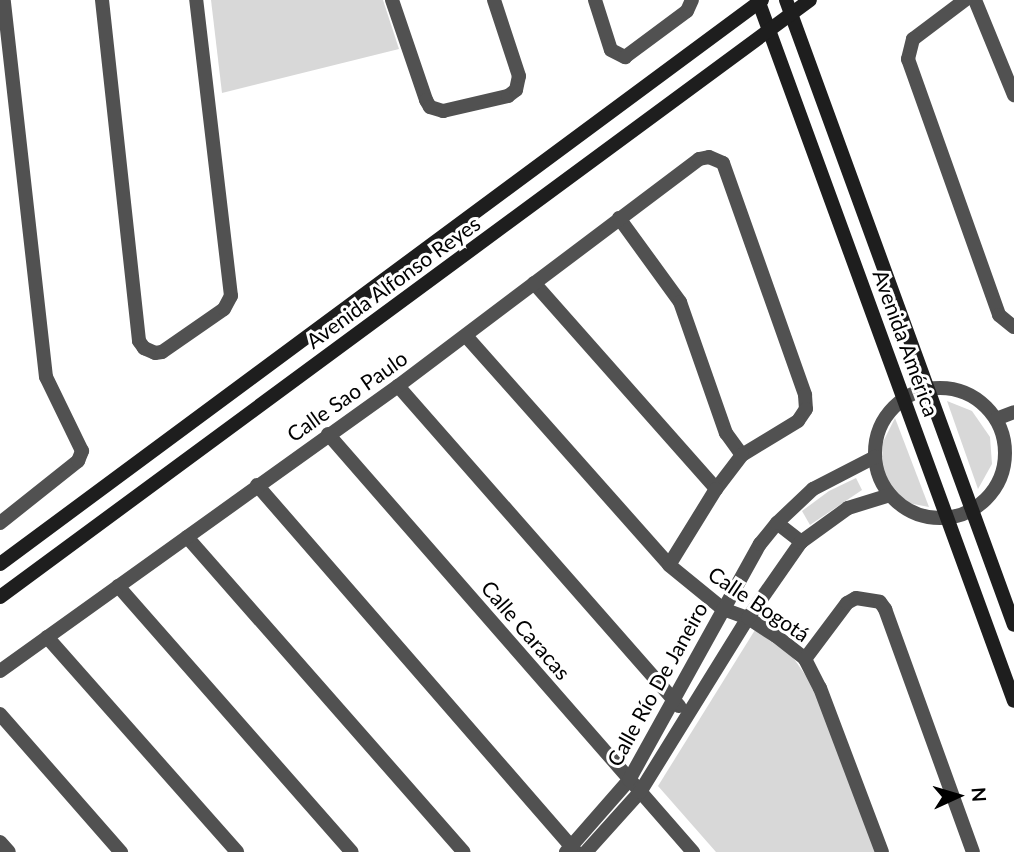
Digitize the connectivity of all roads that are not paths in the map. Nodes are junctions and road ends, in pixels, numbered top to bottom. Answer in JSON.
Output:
{"nodes":[{"id":1,"x":4,"y":0,"type":"edge"},
{"id":2,"x":102,"y":0,"type":"edge"},
{"id":3,"x":196,"y":0,"type":"edge"},
{"id":4,"x":392,"y":0,"type":"edge"},
{"id":5,"x":494,"y":0,"type":"edge"},
{"id":6,"x":595,"y":0,"type":"edge"},
{"id":7,"x":692,"y":0,"type":"edge"},
{"id":8,"x":786,"y":0,"type":"edge"},
{"id":9,"x":810,"y":0,"type":"edge"},
{"id":10,"x":965,"y":0,"type":"edge"},
{"id":11,"x":975,"y":0,"type":"edge"},
{"id":12,"x":759,"y":1,"type":"edge"},
{"id":13,"x":793,"y":14,"type":"junction"},
{"id":14,"x":770,"y":32,"type":"junction"},
{"id":15,"x":1014,"y":95,"type":"edge"},
{"id":16,"x":620,"y":218,"type":"junction"},
{"id":17,"x":534,"y":283,"type":"junction"},
{"id":18,"x":1014,"y":327,"type":"edge"},
{"id":19,"x":467,"y":336,"type":"junction"},
{"id":20,"x":398,"y":387,"type":"junction"},
{"id":21,"x":928,"y":388,"type":"junction"},
{"id":22,"x":904,"y":398,"type":"junction"},
{"id":23,"x":1014,"y":412,"type":"edge"},
{"id":24,"x":996,"y":419,"type":"junction"},
{"id":25,"x":328,"y":434,"type":"junction"},
{"id":26,"x":1009,"y":445,"type":"edge"},
{"id":27,"x":742,"y":455,"type":"junction"},
{"id":28,"x":875,"y":457,"type":"junction"},
{"id":29,"x":257,"y":485,"type":"junction"},
{"id":30,"x":716,"y":489,"type":"junction"},
{"id":31,"x":890,"y":495,"type":"junction"},
{"id":32,"x":972,"y":510,"type":"junction"},
{"id":33,"x":948,"y":518,"type":"junction"},
{"id":34,"x":0,"y":523,"type":"edge"},
{"id":35,"x":777,"y":523,"type":"junction"},
{"id":36,"x":187,"y":537,"type":"junction"},
{"id":37,"x":801,"y":542,"type":"junction"},
{"id":38,"x":0,"y":564,"type":"edge"},
{"id":39,"x":668,"y":565,"type":"junction"},
{"id":40,"x":118,"y":586,"type":"junction"},
{"id":41,"x":0,"y":597,"type":"edge"},
{"id":42,"x":723,"y":609,"type":"junction"},
{"id":43,"x":748,"y":618,"type":"junction"},
{"id":44,"x":1014,"y":625,"type":"edge"},
{"id":45,"x":47,"y":637,"type":"junction"},
{"id":46,"x":805,"y":659,"type":"junction"},
{"id":47,"x":0,"y":671,"type":"edge"},
{"id":48,"x":1014,"y":701,"type":"edge"},
{"id":49,"x":674,"y":702,"type":"junction"},
{"id":50,"x":0,"y":713,"type":"edge"},
{"id":51,"x":686,"y":713,"type":"junction"},
{"id":52,"x":629,"y":780,"type":"junction"},
{"id":53,"x":640,"y":792,"type":"junction"},
{"id":54,"x":0,"y":842,"type":"edge"},
{"id":55,"x":575,"y":851,"type":"edge"},
{"id":56,"x":9,"y":852,"type":"edge"},
{"id":57,"x":121,"y":852,"type":"edge"},
{"id":58,"x":237,"y":852,"type":"edge"},
{"id":59,"x":352,"y":852,"type":"edge"},
{"id":60,"x":464,"y":852,"type":"edge"},
{"id":61,"x":694,"y":852,"type":"edge"},
{"id":62,"x":882,"y":852,"type":"edge"},
{"id":63,"x":972,"y":852,"type":"edge"}],
"edges":[{"from":1,"to":34,"type":"street"},
{"from":2,"to":3,"type":"street"},
{"from":4,"to":5,"type":"street"},
{"from":6,"to":7,"type":"street"},
{"from":8,"to":13,"type":"street","name":"Avenida América"},
{"from":9,"to":13,"type":"street","name":"Avenida Alfonso Reyes"},
{"from":10,"to":18,"type":"street"},
{"from":11,"to":15,"type":"street"},
{"from":12,"to":14,"type":"street","name":"Avenida América"},
{"from":12,"to":38,"type":"street","name":"Avenida Alfonso Reyes"},
{"from":13,"to":14,"type":"street","name":"Avenida Alfonso Reyes"},
{"from":13,"to":21,"type":"street","name":"Avenida América"},
{"from":14,"to":22,"type":"street","name":"Avenida América"},
{"from":14,"to":41,"type":"street","name":"Avenida Alfonso Reyes"},
{"from":16,"to":17,"type":"street","name":"Calle Sao Paulo"},
{"from":16,"to":27,"type":"street"},
{"from":16,"to":27,"type":"street","name":"Calle Sao Paulo"},
{"from":17,"to":19,"type":"street","name":"Calle Sao Paulo"},
{"from":17,"to":30,"type":"street"},
{"from":19,"to":20,"type":"street","name":"Calle Sao Paulo"},
{"from":19,"to":39,"type":"street","name":"Calle Bogotá"},
{"from":20,"to":25,"type":"street","name":"Calle Sao Paulo"},
{"from":20,"to":49,"type":"street"},
{"from":21,"to":22,"type":"street"},
{"from":21,"to":24,"type":"street"},
{"from":21,"to":32,"type":"street","name":"Avenida América"},
{"from":22,"to":28,"type":"street"},
{"from":22,"to":33,"type":"street","name":"Avenida América"},
{"from":23,"to":24,"type":"street"},
{"from":24,"to":26,"type":"street"},
{"from":25,"to":29,"type":"street","name":"Calle Sao Paulo"},
{"from":25,"to":52,"type":"street","name":"Calle Caracas"},
{"from":26,"to":32,"type":"street"},
{"from":27,"to":30,"type":"street"},
{"from":28,"to":31,"type":"street"},
{"from":28,"to":35,"type":"street","name":"Calle Río De Janeiro"},
{"from":29,"to":36,"type":"street","name":"Calle Sao Paulo"},
{"from":29,"to":55,"type":"street"},
{"from":30,"to":39,"type":"street"},
{"from":31,"to":33,"type":"street"},
{"from":31,"to":37,"type":"street","name":"Calle Río De Janeiro"},
{"from":32,"to":33,"type":"street"},
{"from":32,"to":44,"type":"street","name":"Avenida América"},
{"from":33,"to":48,"type":"street","name":"Avenida América"},
{"from":35,"to":37,"type":"street"},
{"from":35,"to":42,"type":"street","name":"Calle Río De Janeiro"},
{"from":36,"to":40,"type":"street","name":"Calle Sao Paulo"},
{"from":36,"to":60,"type":"street"},
{"from":37,"to":43,"type":"street","name":"Calle Río De Janeiro"},
{"from":39,"to":42,"type":"street","name":"Calle Bogotá"},
{"from":40,"to":45,"type":"street","name":"Calle Sao Paulo"},
{"from":40,"to":59,"type":"street"},
{"from":42,"to":43,"type":"street","name":"Calle Bogotá"},
{"from":42,"to":49,"type":"street","name":"Calle Río De Janeiro"},
{"from":43,"to":46,"type":"street","name":"Calle Bogotá"},
{"from":43,"to":51,"type":"street","name":"Calle Río De Janeiro"},
{"from":45,"to":47,"type":"street","name":"Calle Sao Paulo"},
{"from":45,"to":58,"type":"street"},
{"from":46,"to":62,"type":"street","name":"Calle Bogotá"},
{"from":46,"to":63,"type":"street"},
{"from":49,"to":51,"type":"street"},
{"from":49,"to":52,"type":"street","name":"Calle Río De Janeiro"},
{"from":50,"to":57,"type":"street"},
{"from":51,"to":53,"type":"street","name":"Calle Río De Janeiro"},
{"from":52,"to":53,"type":"street","name":"Calle Caracas"},
{"from":52,"to":55,"type":"street","name":"Calle Río De Janeiro"},
{"from":53,"to":55,"type":"street","name":"Calle Río De Janeiro"},
{"from":53,"to":61,"type":"street","name":"Calle Caracas"},
{"from":54,"to":56,"type":"street"}]}
